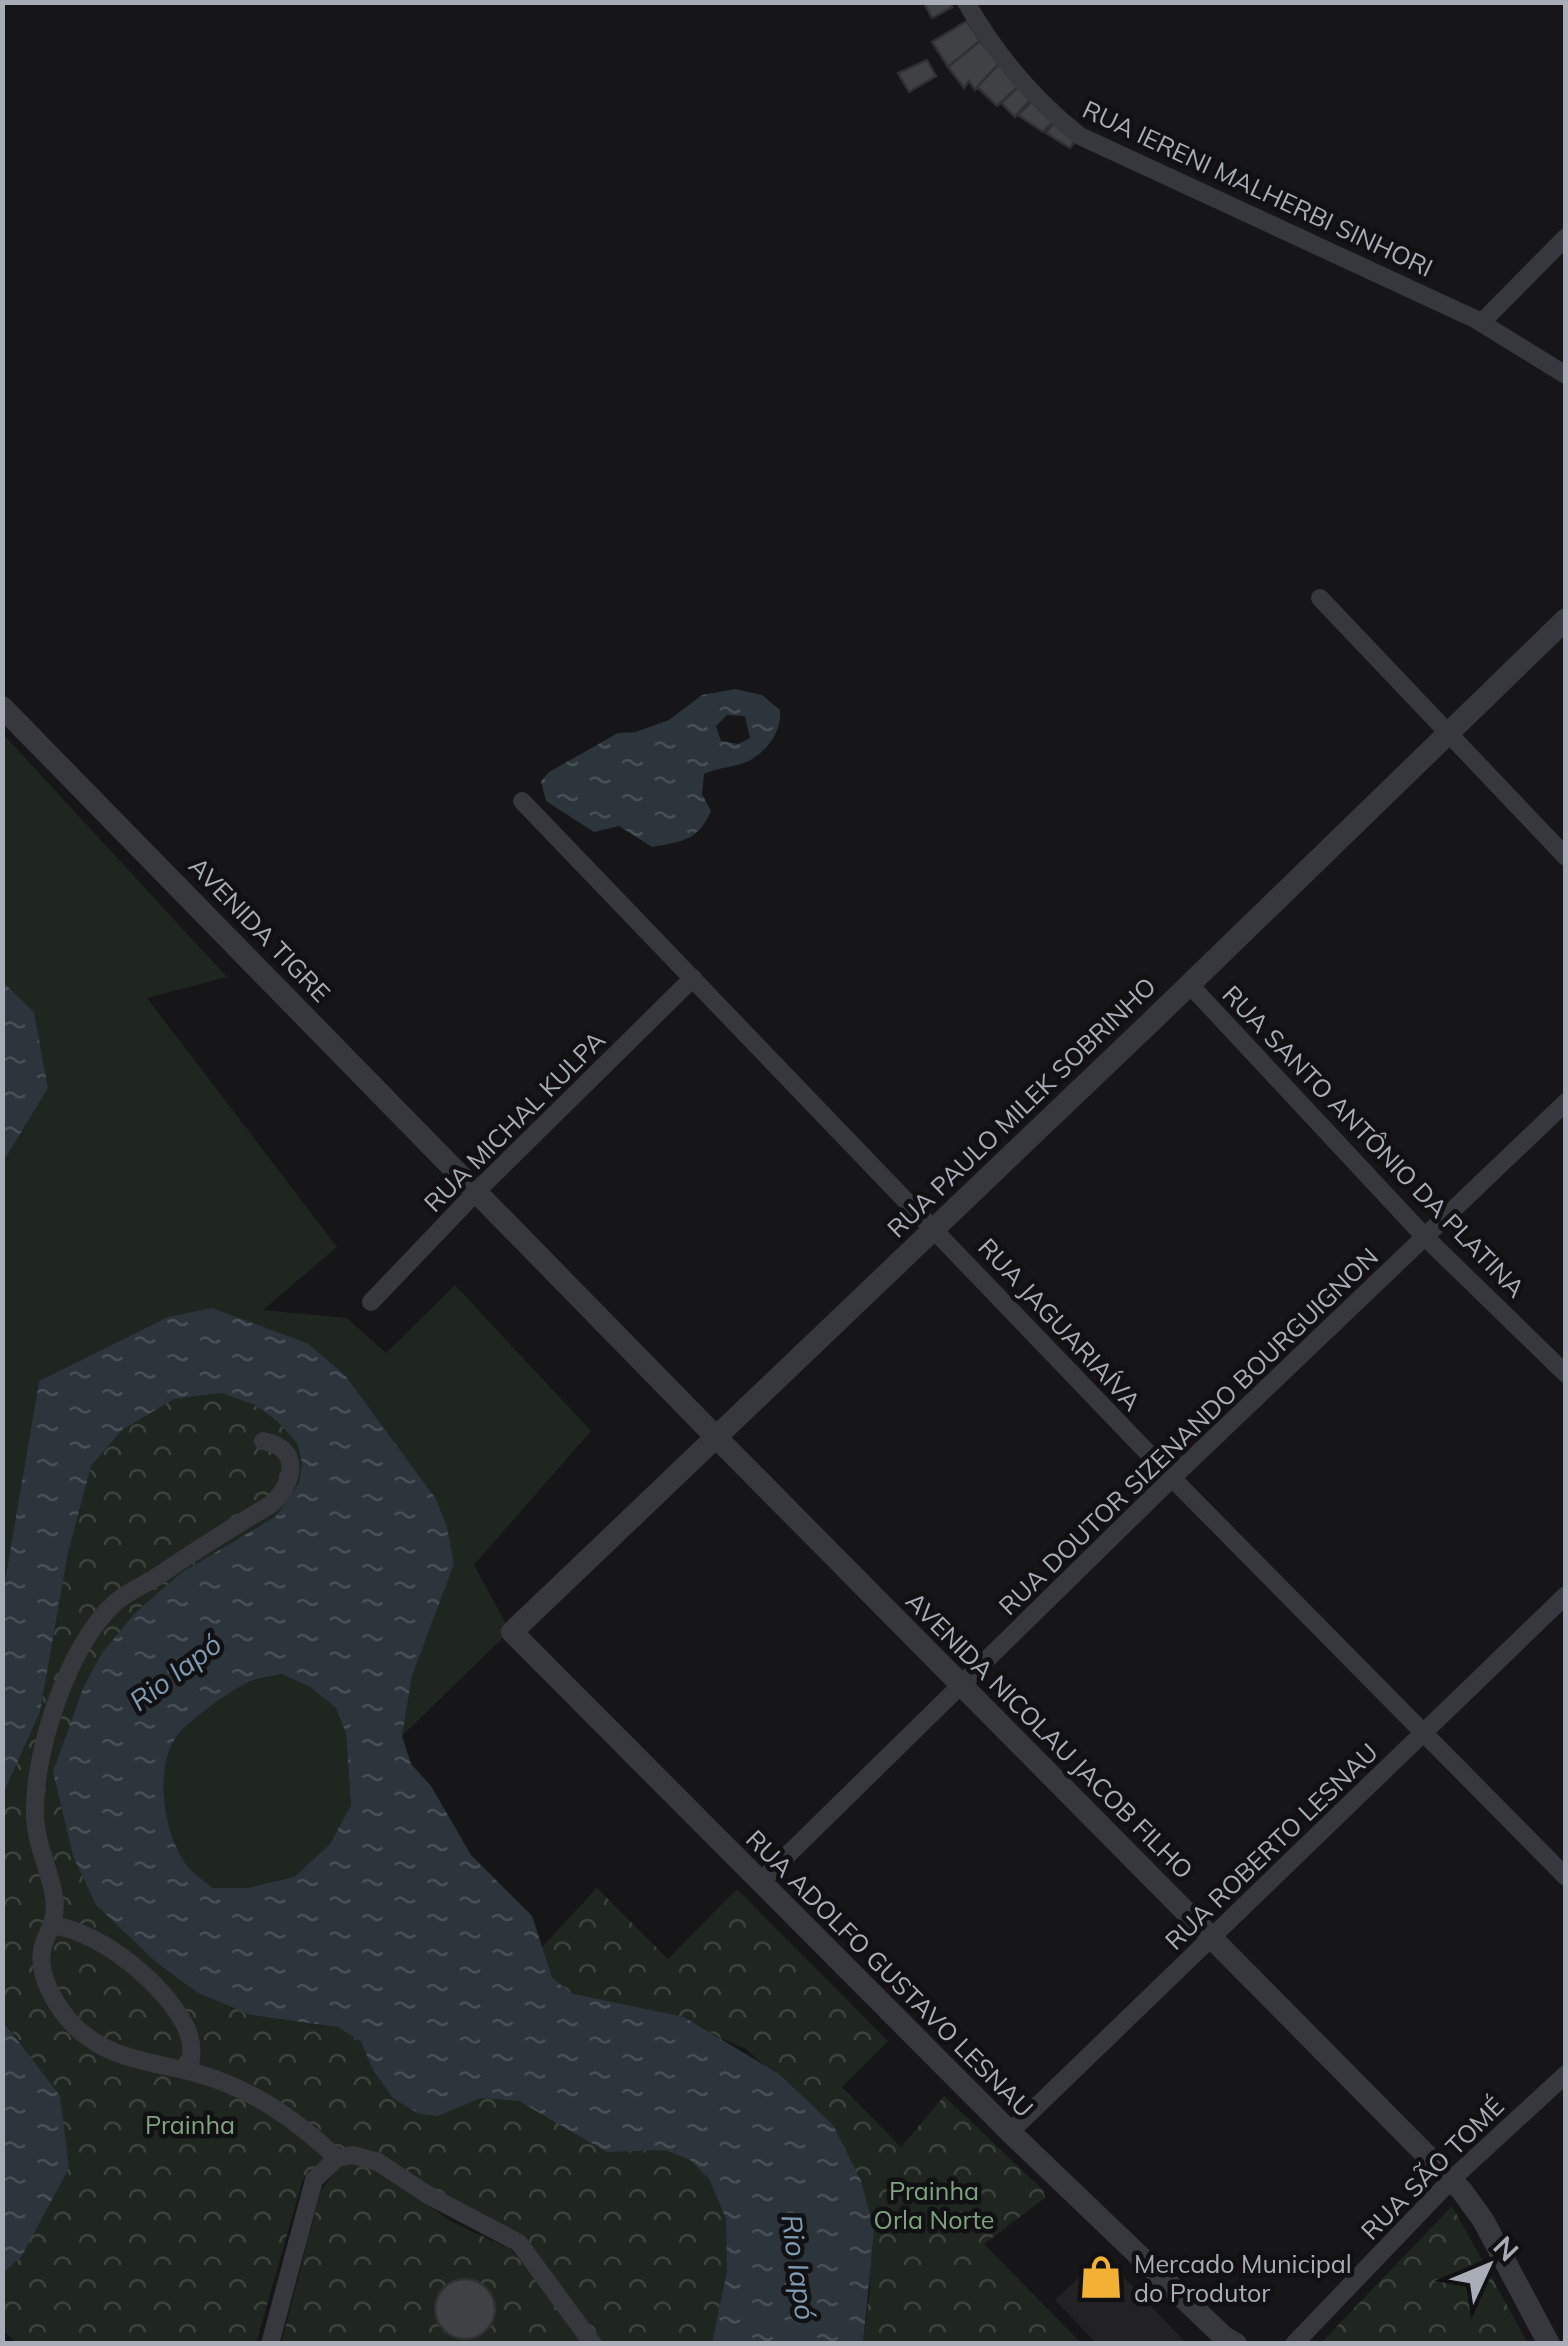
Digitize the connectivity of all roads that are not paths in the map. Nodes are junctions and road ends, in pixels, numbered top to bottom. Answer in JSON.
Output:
{"nodes":[{"id":1,"x":966,"y":2,"type":"edge"},
{"id":2,"x":1566,"y":237,"type":"edge"},
{"id":3,"x":1482,"y":322,"type":"junction"},
{"id":4,"x":1566,"y":375,"type":"edge"},
{"id":5,"x":1320,"y":598,"type":"dead end"},
{"id":6,"x":1566,"y":619,"type":"edge"},
{"id":7,"x":2,"y":707,"type":"edge"},
{"id":8,"x":1447,"y":734,"type":"junction"},
{"id":9,"x":522,"y":802,"type":"dead end"},
{"id":10,"x":1566,"y":858,"type":"edge"},
{"id":11,"x":693,"y":978,"type":"junction"},
{"id":12,"x":1189,"y":984,"type":"junction"},
{"id":13,"x":1566,"y":1102,"type":"edge"},
{"id":14,"x":477,"y":1192,"type":"junction"},
{"id":15,"x":934,"y":1227,"type":"junction"},
{"id":16,"x":1425,"y":1237,"type":"junction"},
{"id":17,"x":371,"y":1302,"type":"dead end"},
{"id":18,"x":1566,"y":1374,"type":"edge"},
{"id":19,"x":716,"y":1436,"type":"junction"},
{"id":20,"x":262,"y":1441,"type":"dead end"},
{"id":21,"x":1172,"y":1478,"type":"junction"},
{"id":22,"x":1566,"y":1595,"type":"edge"},
{"id":23,"x":512,"y":1632,"type":"joint"},
{"id":24,"x":962,"y":1686,"type":"junction"},
{"id":25,"x":1425,"y":1733,"type":"junction"},
{"id":26,"x":1566,"y":1877,"type":"edge"},
{"id":27,"x":760,"y":1882,"type":"junction"},
{"id":28,"x":54,"y":1926,"type":"junction"},
{"id":29,"x":1212,"y":1938,"type":"junction"},
{"id":30,"x":190,"y":2071,"type":"junction"},
{"id":31,"x":1566,"y":2074,"type":"edge"},
{"id":32,"x":1010,"y":2132,"type":"junction"},
{"id":33,"x":337,"y":2158,"type":"junction"},
{"id":34,"x":1451,"y":2180,"type":"junction"},
{"id":35,"x":591,"y":2343,"type":"edge"},
{"id":36,"x":270,"y":2344,"type":"edge"},
{"id":37,"x":1236,"y":2344,"type":"edge"},
{"id":38,"x":1294,"y":2344,"type":"edge"},
{"id":39,"x":1549,"y":2344,"type":"edge"}],
"edges":[{"from":1,"to":3,"type":"street","name":"RUA IERENI MALHERBI SINHORI"},
{"from":2,"to":3,"type":"street"},
{"from":3,"to":4,"type":"street","name":"RUA IERENI MALHERBI SINHORI"},
{"from":5,"to":8,"type":"street"},
{"from":6,"to":8,"type":"street","name":"RUA PAULO MILEK SOBRINHO"},
{"from":7,"to":14,"type":"street","name":"AVENIDA TIGRE"},
{"from":8,"to":10,"type":"street"},
{"from":8,"to":12,"type":"street","name":"RUA PAULO MILEK SOBRINHO"},
{"from":9,"to":11,"type":"street","name":"RUA JAGUARIAÍVA"},
{"from":11,"to":14,"type":"street","name":"RUA MICHAL KULPA"},
{"from":11,"to":15,"type":"street","name":"RUA JAGUARIAÍVA"},
{"from":12,"to":15,"type":"street","name":"RUA PAULO MILEK SOBRINHO"},
{"from":12,"to":16,"type":"street","name":"RUA SANTO ANTÔNIO DA PLATINA"},
{"from":13,"to":16,"type":"street","name":"RUA DOUTOR SIZENANDO BOURGUIGNON"},
{"from":14,"to":17,"type":"street","name":"RUA MICHAL KULPA"},
{"from":14,"to":19,"type":"street","name":"AVENIDA NICOLAU JACOB FILHO"},
{"from":15,"to":19,"type":"street","name":"RUA PAULO MILEK SOBRINHO"},
{"from":15,"to":21,"type":"street","name":"RUA JAGUARIAÍVA"},
{"from":16,"to":18,"type":"street","name":"RUA SANTO ANTÔNIO DA PLATINA"},
{"from":16,"to":21,"type":"street","name":"RUA DOUTOR SIZENANDO BOURGUIGNON"},
{"from":19,"to":23,"type":"street","name":"RUA PAULO MILEK SOBRINHO"},
{"from":19,"to":24,"type":"street","name":"AVENIDA NICOLAU JACOB FILHO"},
{"from":20,"to":28,"type":"street"},
{"from":21,"to":24,"type":"street","name":"RUA DOUTOR SIZENANDO BOURGUIGNON"},
{"from":21,"to":25,"type":"street","name":"RUA JAGUARIAÍVA"},
{"from":22,"to":25,"type":"street","name":"RUA ROBERTO LESNAU"},
{"from":23,"to":27,"type":"street","name":"RUA ADOLFO GUSTAVO LESNAU"},
{"from":24,"to":27,"type":"street","name":"RUA DOUTOR SIZENANDO BOURGUIGNON"},
{"from":24,"to":29,"type":"street","name":"AVENIDA NICOLAU JACOB FILHO"},
{"from":25,"to":26,"type":"street","name":"RUA JAGUARIAÍVA"},
{"from":25,"to":29,"type":"street","name":"RUA ROBERTO LESNAU"},
{"from":27,"to":32,"type":"street","name":"RUA ADOLFO GUSTAVO LESNAU"},
{"from":28,"to":30,"type":"street"},
{"from":28,"to":30,"type":"street"},
{"from":29,"to":32,"type":"street","name":"RUA ROBERTO LESNAU"},
{"from":29,"to":34,"type":"street","name":"AVENIDA NICOLAU JACOB FILHO"},
{"from":30,"to":33,"type":"street"},
{"from":31,"to":34,"type":"street","name":"RUA SÃO TOMÉ"},
{"from":32,"to":37,"type":"street","name":"RUA ADOLFO GUSTAVO LESNAU"},
{"from":33,"to":35,"type":"street"},
{"from":33,"to":36,"type":"street"},
{"from":34,"to":38,"type":"street","name":"RUA SÃO TOMÉ"},
{"from":34,"to":39,"type":"street","name":"AVENIDA NICOLAU JACOB FILHO"}]}
